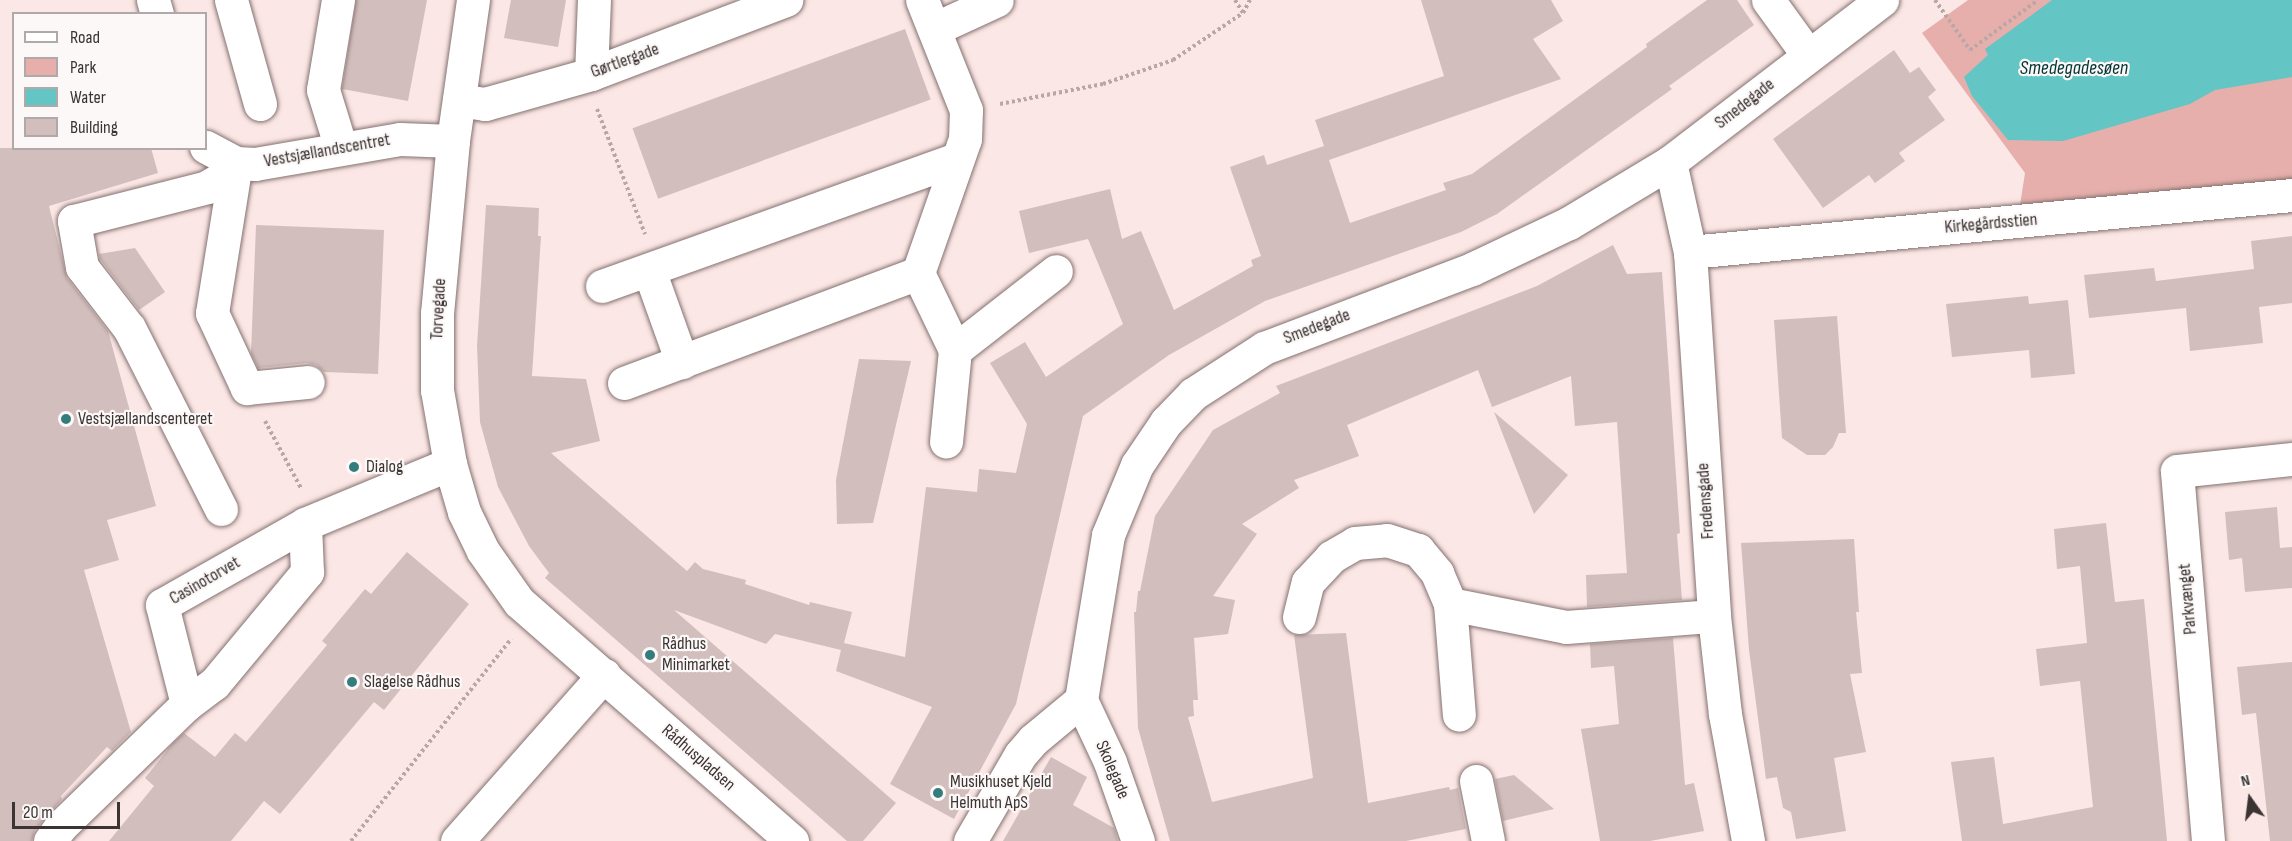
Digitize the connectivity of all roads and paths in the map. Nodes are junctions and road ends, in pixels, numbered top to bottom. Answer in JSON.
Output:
{"nodes":[{"id":1,"x":231,"y":0,"type":"edge"},
{"id":2,"x":338,"y":0,"type":"edge"},
{"id":3,"x":473,"y":0,"type":"edge"},
{"id":4,"x":594,"y":0,"type":"edge"},
{"id":5,"x":786,"y":0,"type":"edge"},
{"id":6,"x":997,"y":0,"type":"edge"},
{"id":7,"x":1235,"y":0,"type":"edge"},
{"id":8,"x":1250,"y":0,"type":"edge"},
{"id":9,"x":1768,"y":0,"type":"edge"},
{"id":10,"x":1882,"y":0,"type":"edge"},
{"id":11,"x":1935,"y":0,"type":"edge"},
{"id":12,"x":2038,"y":0,"type":"edge"},
{"id":13,"x":1243,"y":13,"type":"junction"},
{"id":14,"x":928,"y":14,"type":"edge"},
{"id":15,"x":1808,"y":55,"type":"junction"},
{"id":16,"x":591,"y":74,"type":"junction"},
{"id":17,"x":459,"y":100,"type":"junction"},
{"id":18,"x":260,"y":104,"type":"dead end"},
{"id":19,"x":966,"y":110,"type":"junction"},
{"id":20,"x":453,"y":141,"type":"junction"},
{"id":21,"x":207,"y":148,"type":"edge"},
{"id":22,"x":341,"y":148,"type":"junction"},
{"id":23,"x":957,"y":159,"type":"junction"},
{"id":24,"x":1670,"y":162,"type":"junction"},
{"id":25,"x":235,"y":167,"type":"junction"},
{"id":26,"x":2292,"y":195,"type":"edge"},
{"id":27,"x":1690,"y":252,"type":"junction"},
{"id":28,"x":649,"y":270,"type":"junction"},
{"id":29,"x":1056,"y":271,"type":"dead end"},
{"id":30,"x":918,"y":273,"type":"junction"},
{"id":31,"x":602,"y":286,"type":"dead end"},
{"id":32,"x":955,"y":350,"type":"junction"},
{"id":33,"x":682,"y":362,"type":"junction"},
{"id":34,"x":308,"y":382,"type":"dead end"},
{"id":35,"x":624,"y":383,"type":"dead end"},
{"id":36,"x":247,"y":388,"type":"junction"},
{"id":37,"x":946,"y":442,"type":"dead end"},
{"id":38,"x":2292,"y":459,"type":"edge"},
{"id":39,"x":450,"y":464,"type":"junction"},
{"id":40,"x":220,"y":509,"type":"dead end"},
{"id":41,"x":310,"y":522,"type":"junction"},
{"id":42,"x":1450,"y":604,"type":"junction"},
{"id":43,"x":525,"y":607,"type":"junction"},
{"id":44,"x":1714,"y":616,"type":"junction"},
{"id":45,"x":1299,"y":617,"type":"dead end"},
{"id":46,"x":604,"y":675,"type":"junction"},
{"id":47,"x":1081,"y":700,"type":"junction"},
{"id":48,"x":187,"y":704,"type":"junction"},
{"id":49,"x":1459,"y":715,"type":"dead end"},
{"id":50,"x":1476,"y":781,"type":"dead end"},
{"id":51,"x":50,"y":841,"type":"edge"},
{"id":52,"x":351,"y":841,"type":"edge"},
{"id":53,"x":458,"y":841,"type":"edge"},
{"id":54,"x":792,"y":841,"type":"edge"},
{"id":55,"x":970,"y":841,"type":"edge"},
{"id":56,"x":1138,"y":841,"type":"edge"},
{"id":57,"x":1488,"y":841,"type":"edge"},
{"id":58,"x":1748,"y":841,"type":"edge"},
{"id":59,"x":2208,"y":841,"type":"edge"}],
"edges":[{"from":1,"to":18,"type":"street"},
{"from":2,"to":22,"type":"street"},
{"from":3,"to":17,"type":"street","name":"Torvegade"},
{"from":4,"to":16,"type":"street"},
{"from":5,"to":16,"type":"street","name":"Gørtlergade"},
{"from":6,"to":14,"type":"street"},
{"from":7,"to":13,"type":"path"},
{"from":8,"to":13,"type":"path"},
{"from":9,"to":15,"type":"street"},
{"from":10,"to":15,"type":"street","name":"Smedegade"},
{"from":11,"to":12,"type":"path"},
{"from":13,"to":19,"type":"path"},
{"from":14,"to":19,"type":"street"},
{"from":15,"to":24,"type":"street","name":"Smedegade"},
{"from":16,"to":17,"type":"street","name":"Gørtlergade"},
{"from":16,"to":28,"type":"path"},
{"from":17,"to":20,"type":"street","name":"Torvegade"},
{"from":19,"to":23,"type":"street"},
{"from":20,"to":22,"type":"street","name":"Vestsjællandscentret"},
{"from":20,"to":39,"type":"street","name":"Torvegade"},
{"from":21,"to":25,"type":"street"},
{"from":22,"to":25,"type":"street","name":"Vestsjællandscentret"},
{"from":23,"to":28,"type":"street"},
{"from":23,"to":30,"type":"street"},
{"from":24,"to":27,"type":"street","name":"Fredensgade"},
{"from":24,"to":47,"type":"street","name":"Smedegade"},
{"from":25,"to":36,"type":"street"},
{"from":25,"to":40,"type":"street"},
{"from":26,"to":27,"type":"street","name":"Kirkegårdsstien"},
{"from":27,"to":44,"type":"street","name":"Fredensgade"},
{"from":28,"to":31,"type":"street"},
{"from":28,"to":33,"type":"street"},
{"from":29,"to":32,"type":"street"},
{"from":30,"to":32,"type":"street"},
{"from":30,"to":33,"type":"street"},
{"from":32,"to":37,"type":"street"},
{"from":33,"to":35,"type":"street"},
{"from":34,"to":36,"type":"street"},
{"from":36,"to":41,"type":"path"},
{"from":38,"to":59,"type":"street","name":"Parkvænget"},
{"from":39,"to":41,"type":"street","name":"Casinotorvet"},
{"from":39,"to":43,"type":"street","name":"Torvegade"},
{"from":41,"to":48,"type":"street"},
{"from":41,"to":48,"type":"street","name":"Casinotorvet"},
{"from":42,"to":44,"type":"street"},
{"from":42,"to":45,"type":"street"},
{"from":42,"to":49,"type":"street"},
{"from":43,"to":46,"type":"street","name":"Rådhuspladsen"},
{"from":43,"to":52,"type":"path"},
{"from":44,"to":58,"type":"street","name":"Fredensgade"},
{"from":46,"to":53,"type":"street"},
{"from":46,"to":54,"type":"street","name":"Rådhuspladsen"},
{"from":47,"to":55,"type":"street"},
{"from":47,"to":56,"type":"street","name":"Skolegade"},
{"from":48,"to":51,"type":"street"},
{"from":50,"to":57,"type":"street"}]}
